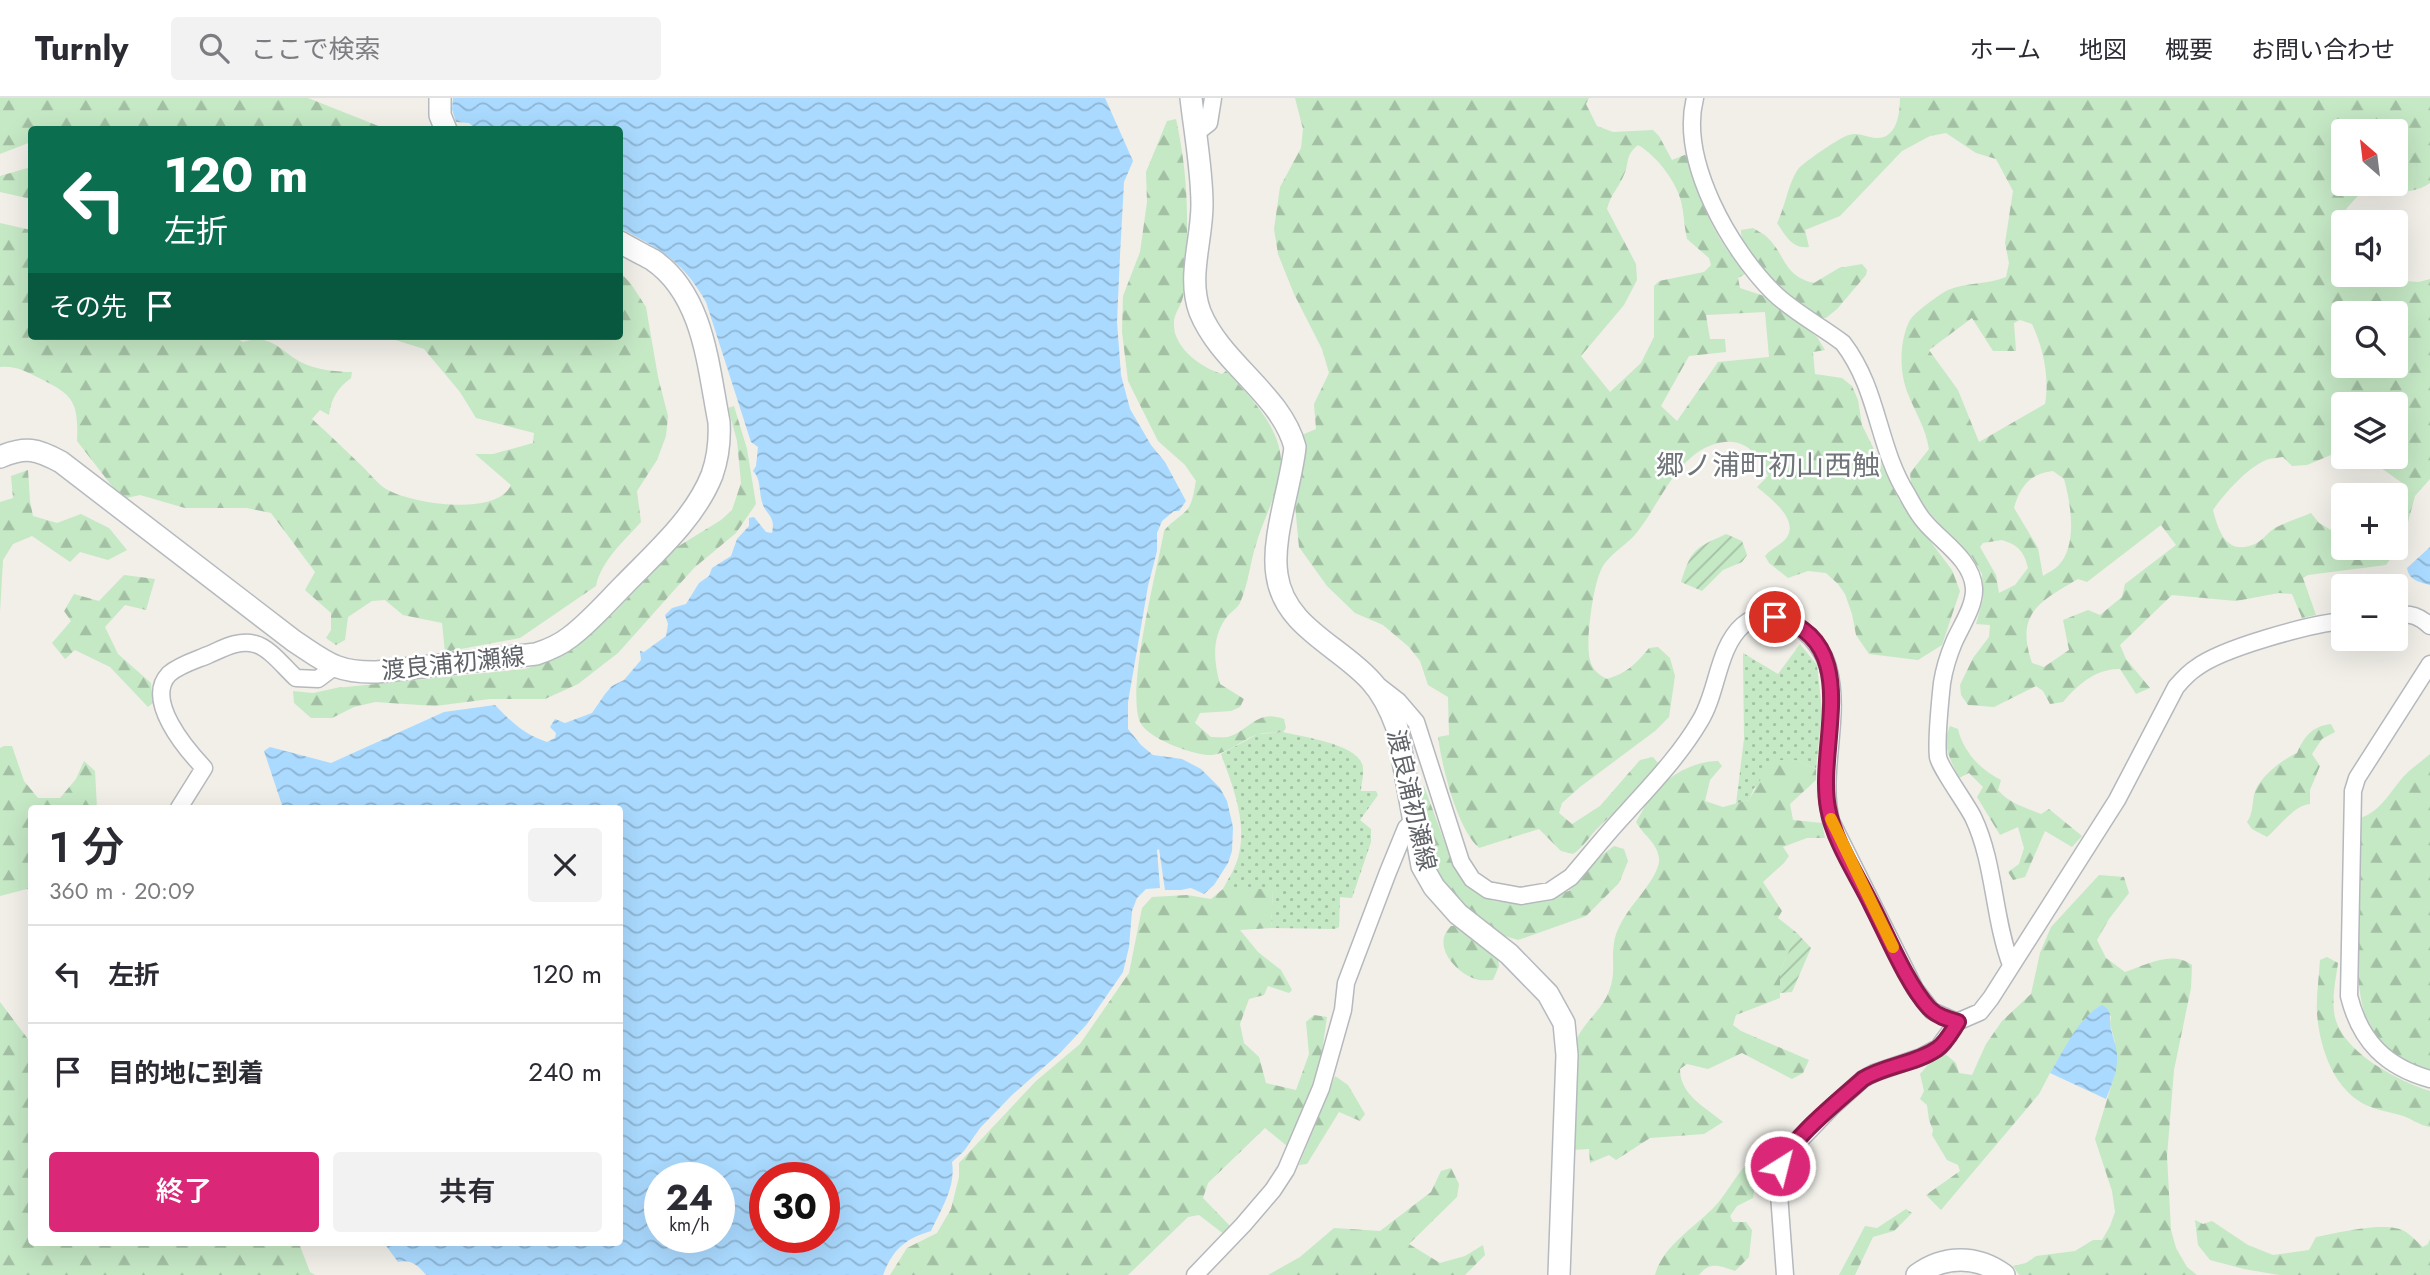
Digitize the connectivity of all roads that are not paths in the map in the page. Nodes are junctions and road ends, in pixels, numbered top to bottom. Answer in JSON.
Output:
{"nodes":[{"id":1,"x":440,"y":98,"type":"edge"},
{"id":2,"x":1191,"y":98,"type":"edge"},
{"id":3,"x":1213,"y":98,"type":"edge"},
{"id":4,"x":1695,"y":98,"type":"edge"},
{"id":5,"x":444,"y":126,"type":"edge"},
{"id":6,"x":1195,"y":134,"type":"junction"},
{"id":7,"x":623,"y":244,"type":"edge"},
{"id":8,"x":0,"y":457,"type":"edge"},
{"id":9,"x":2408,"y":614,"type":"edge"},
{"id":10,"x":2331,"y":623,"type":"edge"},
{"id":11,"x":2430,"y":626,"type":"edge"},
{"id":12,"x":2430,"y":664,"type":"edge"},
{"id":13,"x":334,"y":667,"type":"junction"},
{"id":14,"x":1372,"y":682,"type":"junction"},
{"id":15,"x":181,"y":805,"type":"edge"},
{"id":16,"x":1412,"y":822,"type":"junction"},
{"id":17,"x":2011,"y":965,"type":"junction"},
{"id":18,"x":1958,"y":1022,"type":"junction"},
{"id":19,"x":2430,"y":1079,"type":"edge"},
{"id":20,"x":1195,"y":1275,"type":"edge"},
{"id":21,"x":1559,"y":1275,"type":"edge"},
{"id":22,"x":1785,"y":1275,"type":"edge"},
{"id":23,"x":1917,"y":1275,"type":"edge"},
{"id":24,"x":2004,"y":1275,"type":"edge"}],
"edges":[{"from":1,"to":5,"type":"main road"},
{"from":2,"to":6,"type":"main road","name":"渡良浦初瀬線"},
{"from":3,"to":6,"type":"street"},
{"from":4,"to":17,"type":"street"},
{"from":6,"to":14,"type":"main road","name":"渡良浦初瀬線"},
{"from":7,"to":13,"type":"main road","name":"渡良浦初瀬線"},
{"from":8,"to":13,"type":"main road","name":"渡良浦初瀬線"},
{"from":9,"to":11,"type":"street"},
{"from":10,"to":17,"type":"street"},
{"from":12,"to":19,"type":"street"},
{"from":13,"to":15,"type":"street"},
{"from":14,"to":16,"type":"main road","name":"渡良浦初瀬線"},
{"from":14,"to":18,"type":"street"},
{"from":16,"to":20,"type":"street"},
{"from":16,"to":21,"type":"main road","name":"渡良浦初瀬線"},
{"from":17,"to":18,"type":"street"},
{"from":18,"to":22,"type":"street"},
{"from":23,"to":24,"type":"main road"}]}
